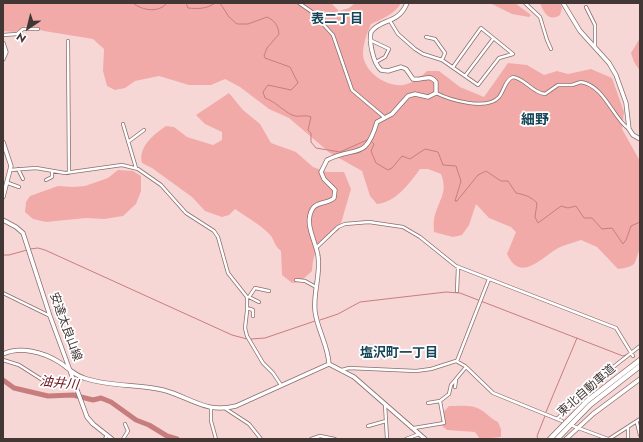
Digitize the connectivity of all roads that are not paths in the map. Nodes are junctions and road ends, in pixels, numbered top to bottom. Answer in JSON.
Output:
{"nodes":[{"id":1,"x":299,"y":3,"type":"edge"},
{"id":2,"x":407,"y":3,"type":"edge"},
{"id":3,"x":525,"y":3,"type":"edge"},
{"id":4,"x":563,"y":3,"type":"edge"},
{"id":5,"x":586,"y":7,"type":"dead end"},
{"id":6,"x":390,"y":21,"type":"junction"},
{"id":7,"x":38,"y":29,"type":"dead end"},
{"id":8,"x":3,"y":35,"type":"edge"},
{"id":9,"x":426,"y":37,"type":"dead end"},
{"id":10,"x":493,"y":39,"type":"junction"},
{"id":11,"x":370,"y":40,"type":"junction"},
{"id":12,"x":68,"y":41,"type":"dead end"},
{"id":13,"x":3,"y":43,"type":"edge"},
{"id":14,"x":595,"y":48,"type":"junction"},
{"id":15,"x":551,"y":49,"type":"dead end"},
{"id":16,"x":3,"y":59,"type":"edge"},
{"id":17,"x":442,"y":60,"type":"junction"},
{"id":18,"x":376,"y":62,"type":"junction"},
{"id":19,"x":453,"y":67,"type":"junction"},
{"id":20,"x":465,"y":76,"type":"junction"},
{"id":21,"x":436,"y":93,"type":"junction"},
{"id":22,"x":384,"y":117,"type":"junction"},
{"id":23,"x":123,"y":124,"type":"dead end"},
{"id":24,"x":629,"y":129,"type":"junction"},
{"id":25,"x":144,"y":130,"type":"dead end"},
{"id":26,"x":640,"y":139,"type":"edge"},
{"id":27,"x":3,"y":142,"type":"edge"},
{"id":28,"x":128,"y":143,"type":"junction"},
{"id":29,"x":136,"y":168,"type":"junction"},
{"id":30,"x":18,"y":169,"type":"junction"},
{"id":31,"x":10,"y":170,"type":"junction"},
{"id":32,"x":52,"y":172,"type":"junction"},
{"id":33,"x":69,"y":173,"type":"junction"},
{"id":34,"x":23,"y":179,"type":"dead end"},
{"id":35,"x":46,"y":180,"type":"dead end"},
{"id":36,"x":8,"y":183,"type":"junction"},
{"id":37,"x":19,"y":187,"type":"dead end"},
{"id":38,"x":3,"y":197,"type":"edge"},
{"id":39,"x":3,"y":220,"type":"edge"},
{"id":40,"x":316,"y":248,"type":"junction"},
{"id":41,"x":458,"y":267,"type":"junction"},
{"id":42,"x":489,"y":279,"type":"junction"},
{"id":43,"x":296,"y":280,"type":"dead end"},
{"id":44,"x":317,"y":287,"type":"junction"},
{"id":45,"x":457,"y":290,"type":"dead end"},
{"id":46,"x":269,"y":291,"type":"dead end"},
{"id":47,"x":3,"y":293,"type":"edge"},
{"id":48,"x":248,"y":297,"type":"junction"},
{"id":49,"x":259,"y":302,"type":"dead end"},
{"id":50,"x":247,"y":308,"type":"junction"},
{"id":51,"x":50,"y":316,"type":"junction"},
{"id":52,"x":253,"y":316,"type":"dead end"},
{"id":53,"x":640,"y":346,"type":"edge"},
{"id":54,"x":3,"y":354,"type":"edge"},
{"id":55,"x":628,"y":354,"type":"junction"},
{"id":56,"x":633,"y":356,"type":"dead end"},
{"id":57,"x":3,"y":360,"type":"edge"},
{"id":58,"x":640,"y":360,"type":"edge"},
{"id":59,"x":457,"y":361,"type":"junction"},
{"id":60,"x":329,"y":364,"type":"junction"},
{"id":61,"x":640,"y":366,"type":"edge"},
{"id":62,"x":466,"y":367,"type":"junction"},
{"id":63,"x":342,"y":370,"type":"junction"},
{"id":64,"x":71,"y":371,"type":"junction"},
{"id":65,"x":456,"y":379,"type":"junction"},
{"id":66,"x":640,"y":379,"type":"edge"},
{"id":67,"x":74,"y":382,"type":"junction"},
{"id":68,"x":281,"y":385,"type":"junction"},
{"id":69,"x":455,"y":387,"type":"dead end"},
{"id":70,"x":440,"y":401,"type":"junction"},
{"id":71,"x":428,"y":403,"type":"dead end"},
{"id":72,"x":385,"y":404,"type":"junction"},
{"id":73,"x":211,"y":408,"type":"junction"},
{"id":74,"x":226,"y":409,"type":"junction"},
{"id":75,"x":557,"y":419,"type":"junction"},
{"id":76,"x":640,"y":419,"type":"edge"},
{"id":77,"x":386,"y":421,"type":"junction"},
{"id":78,"x":562,"y":421,"type":"dead end"},
{"id":79,"x":638,"y":422,"type":"edge"},
{"id":80,"x":125,"y":424,"type":"dead end"},
{"id":81,"x":368,"y":426,"type":"dead end"},
{"id":82,"x":576,"y":427,"type":"junction"},
{"id":83,"x":414,"y":428,"type":"junction"},
{"id":84,"x":628,"y":428,"type":"junction"},
{"id":85,"x":420,"y":433,"type":"junction"},
{"id":86,"x":640,"y":435,"type":"edge"},
{"id":87,"x":106,"y":437,"type":"edge"},
{"id":88,"x":316,"y":437,"type":"junction"},
{"id":89,"x":112,"y":439,"type":"edge"},
{"id":90,"x":123,"y":439,"type":"edge"},
{"id":91,"x":216,"y":439,"type":"edge"},
{"id":92,"x":261,"y":439,"type":"edge"},
{"id":93,"x":311,"y":439,"type":"edge"},
{"id":94,"x":321,"y":439,"type":"edge"},
{"id":95,"x":335,"y":439,"type":"edge"},
{"id":96,"x":387,"y":439,"type":"edge"},
{"id":97,"x":406,"y":439,"type":"edge"},
{"id":98,"x":425,"y":439,"type":"edge"},
{"id":99,"x":550,"y":439,"type":"edge"},
{"id":100,"x":557,"y":439,"type":"edge"},
{"id":101,"x":566,"y":439,"type":"edge"},
{"id":102,"x":609,"y":439,"type":"edge"},
{"id":103,"x":628,"y":439,"type":"edge"}],
"edges":[{"from":1,"to":22,"type":"street"},
{"from":2,"to":6,"type":"street"},
{"from":3,"to":15,"type":"street"},
{"from":4,"to":14,"type":"street"},
{"from":5,"to":14,"type":"street"},
{"from":6,"to":11,"type":"street"},
{"from":6,"to":17,"type":"street"},
{"from":7,"to":8,"type":"street"},
{"from":9,"to":17,"type":"street"},
{"from":10,"to":19,"type":"street"},
{"from":10,"to":20,"type":"street"},
{"from":10,"to":20,"type":"street"},
{"from":11,"to":18,"type":"street"},
{"from":11,"to":18,"type":"street"},
{"from":12,"to":33,"type":"street"},
{"from":13,"to":16,"type":"street"},
{"from":14,"to":24,"type":"street"},
{"from":17,"to":19,"type":"street"},
{"from":18,"to":21,"type":"street"},
{"from":19,"to":20,"type":"street"},
{"from":21,"to":22,"type":"street"},
{"from":21,"to":24,"type":"street"},
{"from":22,"to":40,"type":"street"},
{"from":23,"to":28,"type":"street"},
{"from":24,"to":26,"type":"street"},
{"from":25,"to":28,"type":"street"},
{"from":27,"to":31,"type":"street"},
{"from":28,"to":29,"type":"street"},
{"from":29,"to":33,"type":"street"},
{"from":29,"to":48,"type":"street"},
{"from":30,"to":31,"type":"street"},
{"from":30,"to":32,"type":"street"},
{"from":30,"to":34,"type":"street"},
{"from":31,"to":36,"type":"street"},
{"from":32,"to":33,"type":"street"},
{"from":32,"to":35,"type":"street"},
{"from":36,"to":37,"type":"street"},
{"from":36,"to":38,"type":"street"},
{"from":39,"to":51,"type":"street","name":"安達太良山線"},
{"from":40,"to":41,"type":"street"},
{"from":40,"to":44,"type":"street"},
{"from":41,"to":42,"type":"street"},
{"from":41,"to":45,"type":"street"},
{"from":42,"to":55,"type":"street"},
{"from":42,"to":59,"type":"street"},
{"from":43,"to":44,"type":"street"},
{"from":44,"to":60,"type":"street"},
{"from":46,"to":48,"type":"street"},
{"from":47,"to":51,"type":"street"},
{"from":48,"to":49,"type":"street"},
{"from":48,"to":50,"type":"street"},
{"from":50,"to":52,"type":"street"},
{"from":50,"to":68,"type":"street"},
{"from":51,"to":64,"type":"street","name":"安達太良山線"},
{"from":53,"to":55,"type":"street"},
{"from":54,"to":64,"type":"street"},
{"from":55,"to":56,"type":"street"},
{"from":55,"to":75,"type":"street"},
{"from":57,"to":67,"type":"street"},
{"from":58,"to":99,"type":"highway","name":"東北自動車道"},
{"from":59,"to":62,"type":"street"},
{"from":59,"to":63,"type":"street"},
{"from":60,"to":63,"type":"street"},
{"from":60,"to":68,"type":"street"},
{"from":61,"to":100,"type":"highway","name":"東北自動車道"},
{"from":62,"to":65,"type":"street"},
{"from":62,"to":75,"type":"street"},
{"from":63,"to":72,"type":"street"},
{"from":64,"to":67,"type":"street","name":"安達太良山線"},
{"from":64,"to":73,"type":"street"},
{"from":65,"to":69,"type":"street"},
{"from":65,"to":70,"type":"street"},
{"from":66,"to":82,"type":"street"},
{"from":67,"to":87,"type":"street","name":"安達太良山線"},
{"from":68,"to":74,"type":"street"},
{"from":70,"to":71,"type":"street"},
{"from":70,"to":83,"type":"street"},
{"from":72,"to":77,"type":"street"},
{"from":72,"to":83,"type":"street"},
{"from":73,"to":74,"type":"street"},
{"from":73,"to":91,"type":"street"},
{"from":74,"to":92,"type":"street"},
{"from":75,"to":78,"type":"street"},
{"from":76,"to":79,"type":"street"},
{"from":77,"to":81,"type":"street"},
{"from":77,"to":96,"type":"street"},
{"from":79,"to":84,"type":"street"},
{"from":79,"to":86,"type":"street"},
{"from":80,"to":90,"type":"street"},
{"from":82,"to":101,"type":"street"},
{"from":82,"to":102,"type":"street"},
{"from":83,"to":85,"type":"street"},
{"from":84,"to":102,"type":"street"},
{"from":84,"to":103,"type":"street"},
{"from":85,"to":97,"type":"street"},
{"from":85,"to":98,"type":"street"},
{"from":87,"to":89,"type":"street","name":"安達太良山線"},
{"from":88,"to":93,"type":"street"},
{"from":88,"to":94,"type":"street"},
{"from":88,"to":95,"type":"street"}]}
